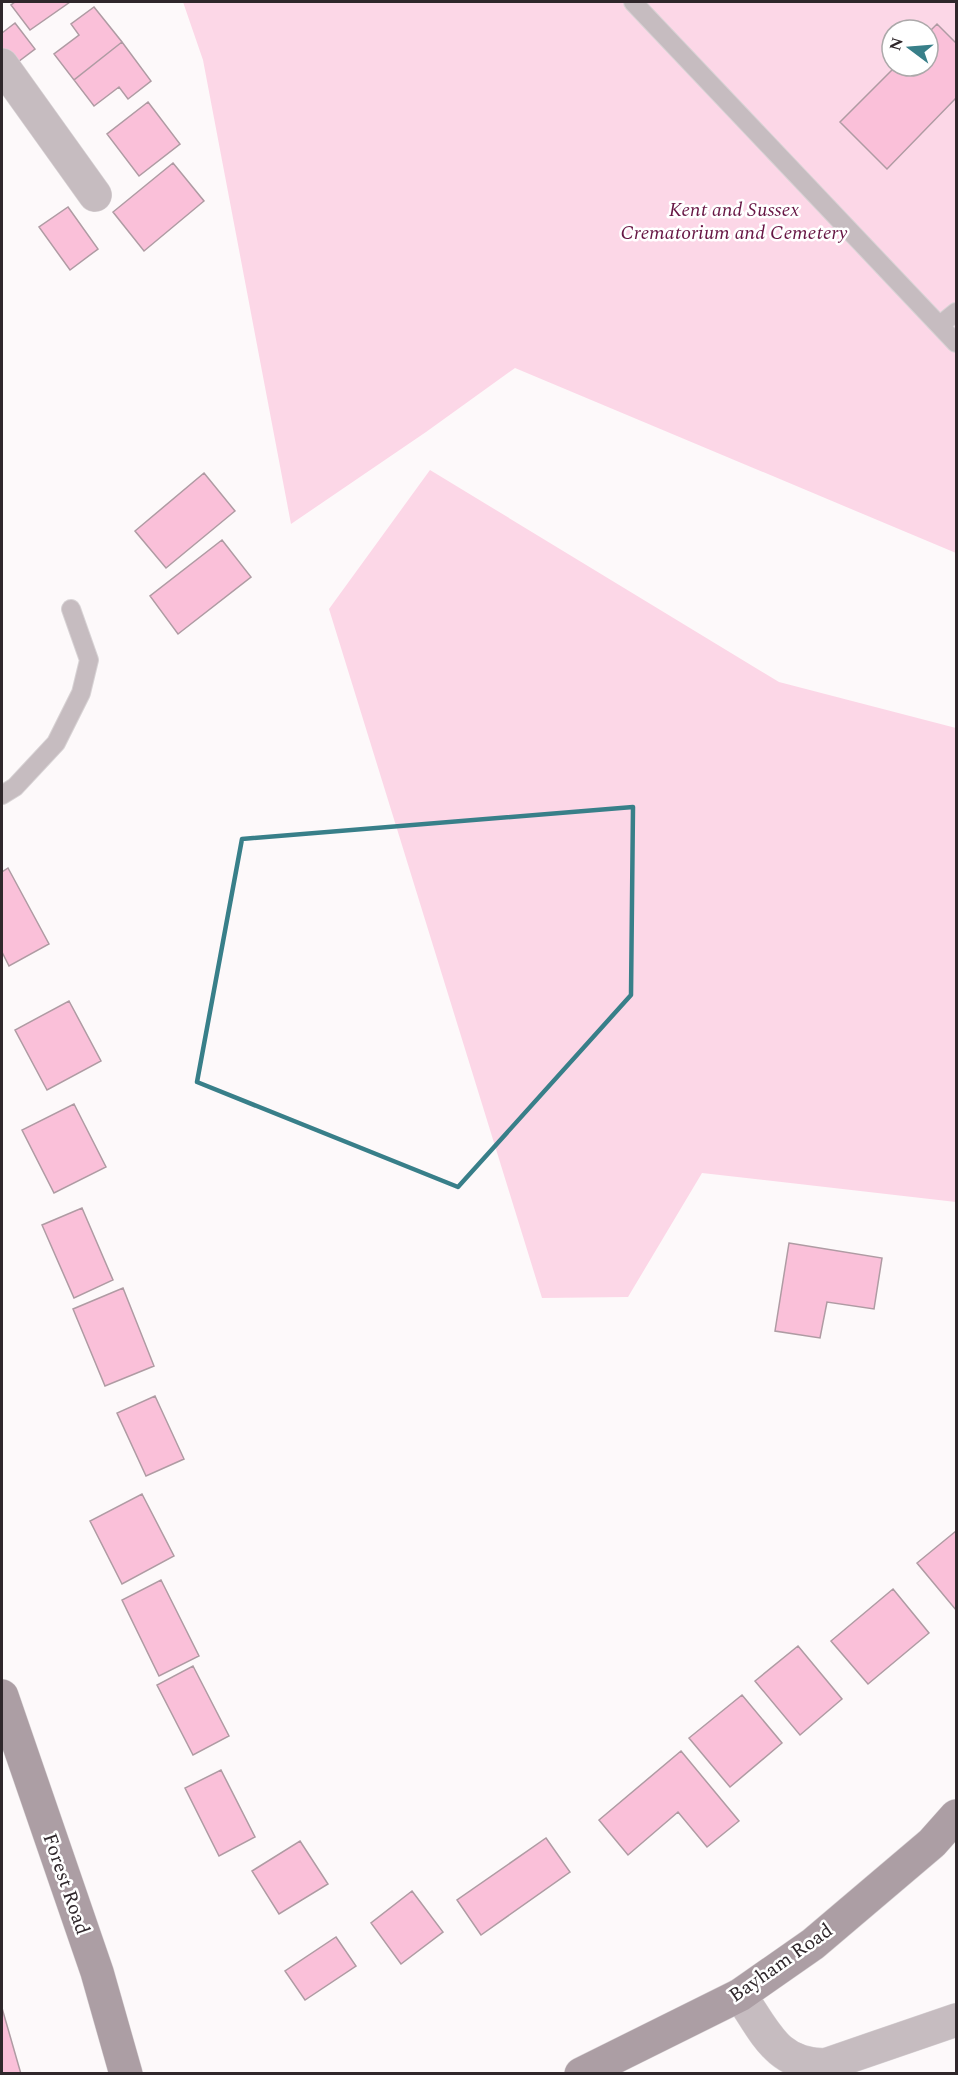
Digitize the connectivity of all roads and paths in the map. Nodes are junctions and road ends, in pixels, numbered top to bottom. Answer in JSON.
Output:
{"nodes":[{"id":1,"x":633,"y":2,"type":"edge"},
{"id":2,"x":2,"y":65,"type":"edge"},
{"id":3,"x":95,"y":195,"type":"dead end"},
{"id":4,"x":957,"y":312,"type":"edge"},
{"id":5,"x":940,"y":325,"type":"junction"},
{"id":6,"x":957,"y":343,"type":"edge"},
{"id":7,"x":71,"y":609,"type":"dead end"},
{"id":8,"x":2,"y":795,"type":"edge"},
{"id":9,"x":2,"y":1696,"type":"edge"},
{"id":10,"x":957,"y":1816,"type":"edge"},
{"id":11,"x":740,"y":1995,"type":"junction"},
{"id":12,"x":957,"y":2020,"type":"edge"},
{"id":13,"x":126,"y":2073,"type":"edge"},
{"id":14,"x":581,"y":2073,"type":"edge"}],
"edges":[{"from":1,"to":5,"type":"lane"},
{"from":2,"to":3,"type":"street"},
{"from":4,"to":5,"type":"lane"},
{"from":5,"to":6,"type":"lane"},
{"from":7,"to":8,"type":"lane"},
{"from":9,"to":13,"type":"main road","name":"Forest Road"},
{"from":10,"to":11,"type":"main road","name":"Bayham Road"},
{"from":11,"to":12,"type":"street"},
{"from":11,"to":14,"type":"main road","name":"Bayham Road"}]}
